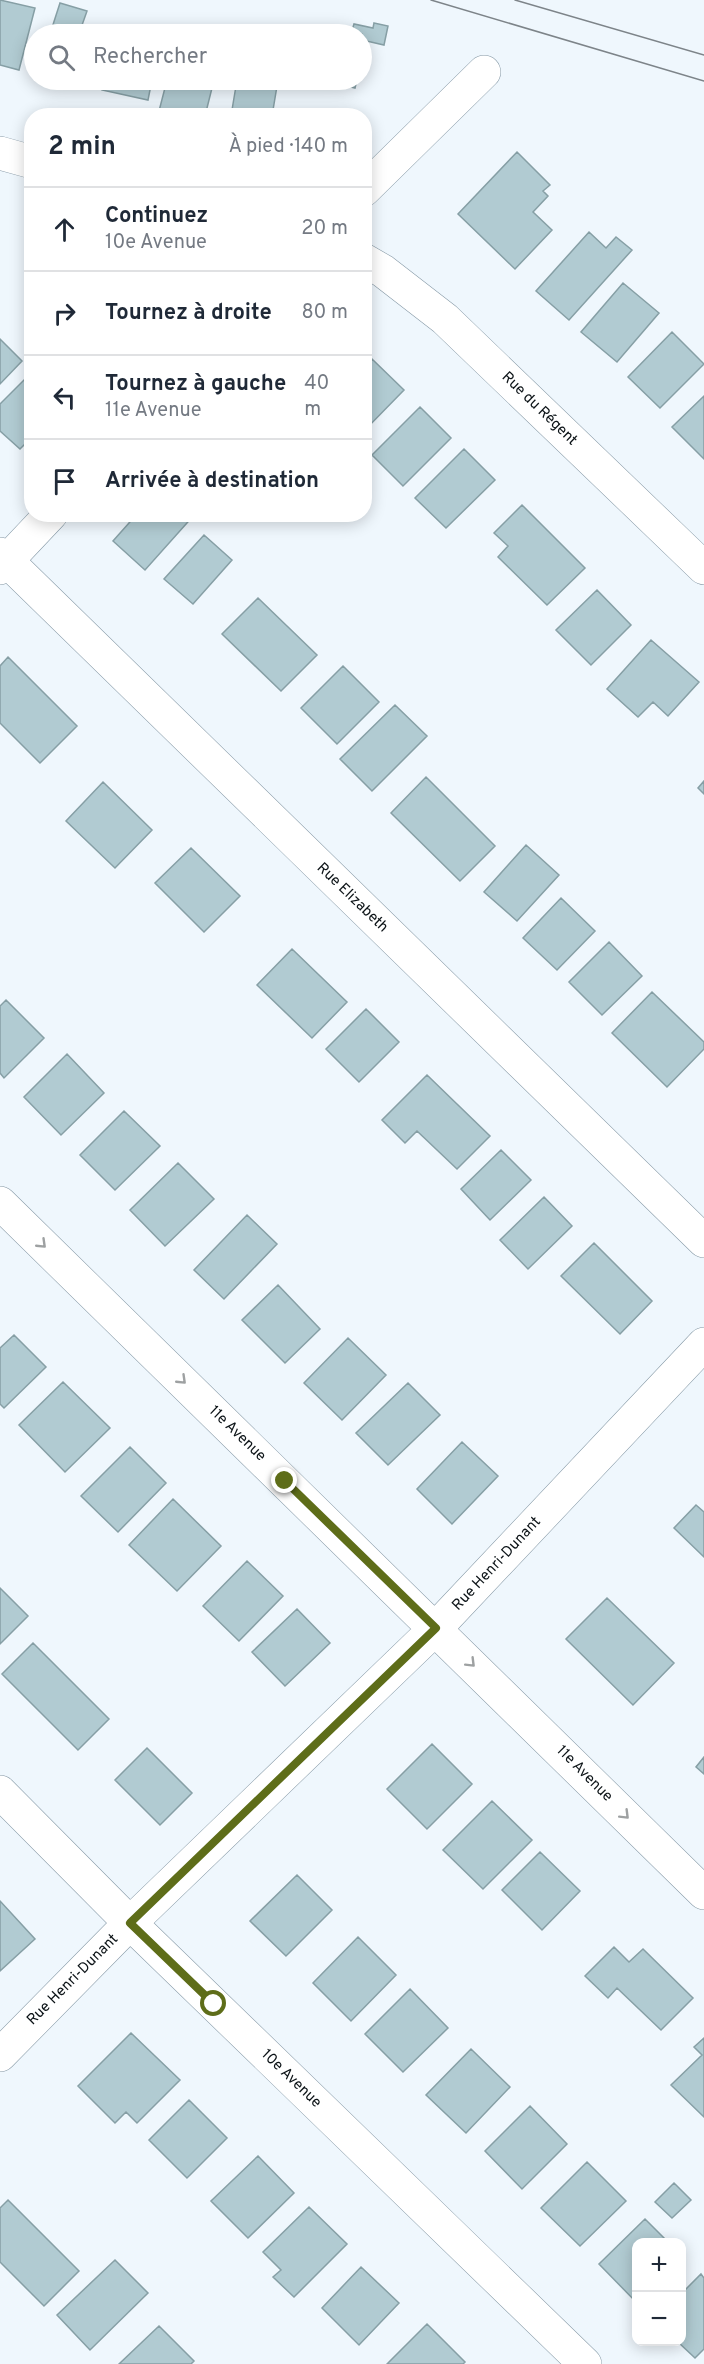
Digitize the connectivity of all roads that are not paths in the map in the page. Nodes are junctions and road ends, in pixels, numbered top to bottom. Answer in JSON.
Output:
{"nodes":[{"id":1,"x":484,"y":72,"type":"dead end"},
{"id":2,"x":0,"y":153,"type":"edge"},
{"id":3,"x":24,"y":160,"type":"edge"},
{"id":4,"x":372,"y":182,"type":"edge"},
{"id":5,"x":372,"y":265,"type":"edge"},
{"id":6,"x":43,"y":522,"type":"edge"},
{"id":7,"x":2,"y":561,"type":"edge"},
{"id":8,"x":704,"y":568,"type":"edge"},
{"id":9,"x":0,"y":1203,"type":"edge"},
{"id":10,"x":704,"y":1241,"type":"edge"},
{"id":11,"x":704,"y":1344,"type":"edge"},
{"id":12,"x":436,"y":1628,"type":"junction"},
{"id":13,"x":0,"y":1792,"type":"edge"},
{"id":14,"x":704,"y":1893,"type":"edge"},
{"id":15,"x":130,"y":1923,"type":"junction"},
{"id":16,"x":0,"y":2055,"type":"edge"},
{"id":17,"x":585,"y":2364,"type":"edge"}],
"edges":[{"from":1,"to":4,"type":"street"},
{"from":2,"to":3,"type":"street"},
{"from":5,"to":8,"type":"street","name":"Rue du Régent"},
{"from":6,"to":7,"type":"street"},
{"from":7,"to":10,"type":"street","name":"Rue Elizabeth"},
{"from":9,"to":12,"type":"street","name":"11e Avenue","one_way":true},
{"from":11,"to":12,"type":"street","name":"Rue Henri-Dunant"},
{"from":12,"to":14,"type":"street","name":"11e Avenue","one_way":true},
{"from":12,"to":15,"type":"street","name":"Rue Henri-Dunant"},
{"from":13,"to":15,"type":"street","name":"10e Avenue"},
{"from":15,"to":16,"type":"street","name":"Rue Henri-Dunant"},
{"from":15,"to":17,"type":"street","name":"10e Avenue"}]}
